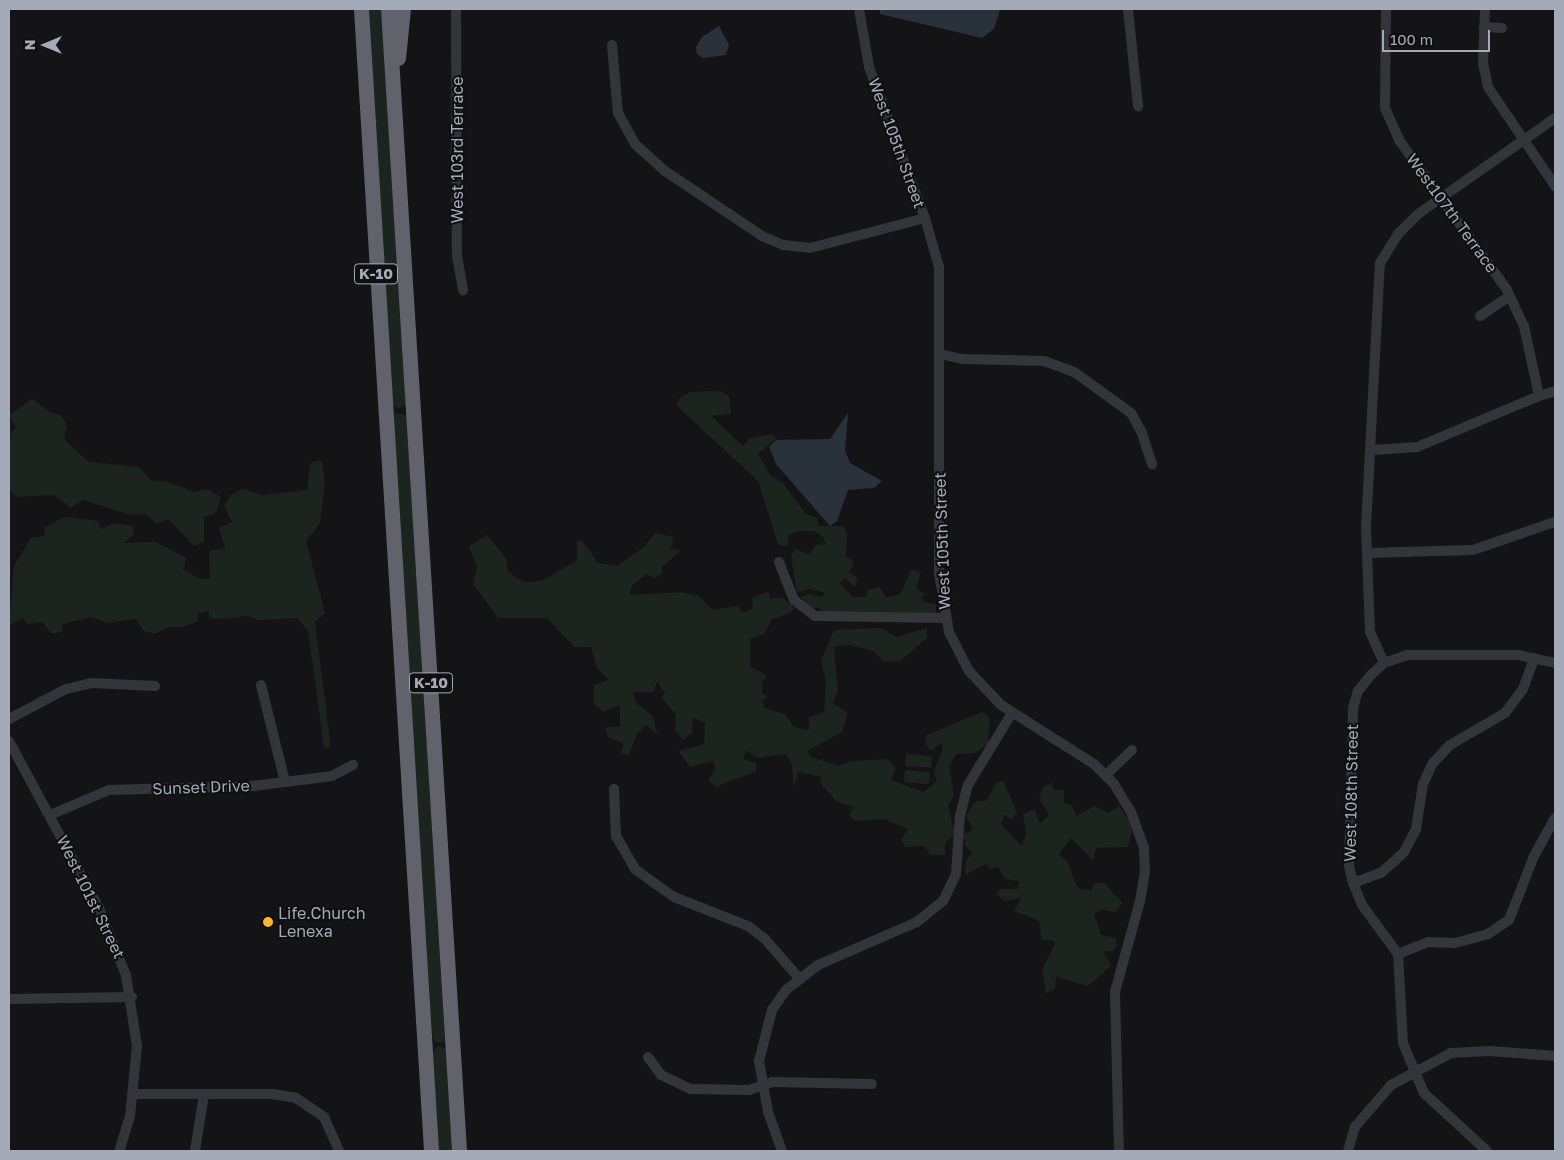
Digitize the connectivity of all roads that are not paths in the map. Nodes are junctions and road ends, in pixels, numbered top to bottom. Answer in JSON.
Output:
{"nodes":[{"id":1,"x":350,"y":9,"type":"edge"},
{"id":2,"x":360,"y":9,"type":"edge"},
{"id":3,"x":388,"y":9,"type":"edge"},
{"id":4,"x":403,"y":9,"type":"edge"},
{"id":5,"x":456,"y":9,"type":"edge"},
{"id":6,"x":859,"y":9,"type":"edge"},
{"id":7,"x":1128,"y":9,"type":"edge"},
{"id":8,"x":1386,"y":9,"type":"edge"},
{"id":9,"x":1485,"y":9,"type":"edge"},
{"id":10,"x":1484,"y":27,"type":"junction"},
{"id":11,"x":1502,"y":28,"type":"dead end"},
{"id":12,"x":612,"y":45,"type":"dead end"},
{"id":13,"x":364,"y":76,"type":"junction"},
{"id":14,"x":1138,"y":106,"type":"dead end"},
{"id":15,"x":394,"y":111,"type":"junction"},
{"id":16,"x":1555,"y":118,"type":"edge"},
{"id":17,"x":1523,"y":140,"type":"junction"},
{"id":18,"x":1555,"y":186,"type":"edge"},
{"id":19,"x":1442,"y":198,"type":"junction"},
{"id":20,"x":925,"y":218,"type":"junction"},
{"id":21,"x":463,"y":290,"type":"dead end"},
{"id":22,"x":1510,"y":296,"type":"junction"},
{"id":23,"x":1480,"y":316,"type":"dead end"},
{"id":24,"x":940,"y":354,"type":"junction"},
{"id":25,"x":1555,"y":390,"type":"edge"},
{"id":26,"x":1539,"y":396,"type":"junction"},
{"id":27,"x":1372,"y":450,"type":"junction"},
{"id":28,"x":1152,"y":464,"type":"dead end"},
{"id":29,"x":1555,"y":522,"type":"edge"},
{"id":30,"x":1370,"y":553,"type":"junction"},
{"id":31,"x":778,"y":562,"type":"dead end"},
{"id":32,"x":944,"y":618,"type":"junction"},
{"id":33,"x":1534,"y":658,"type":"junction"},
{"id":34,"x":1384,"y":663,"type":"junction"},
{"id":35,"x":1555,"y":664,"type":"edge"},
{"id":36,"x":261,"y":685,"type":"dead end"},
{"id":37,"x":155,"y":686,"type":"dead end"},
{"id":38,"x":1012,"y":713,"type":"junction"},
{"id":39,"x":9,"y":719,"type":"edge"},
{"id":40,"x":9,"y":741,"type":"edge"},
{"id":41,"x":1132,"y":750,"type":"dead end"},
{"id":42,"x":353,"y":765,"type":"dead end"},
{"id":43,"x":1106,"y":775,"type":"junction"},
{"id":44,"x":285,"y":782,"type":"junction"},
{"id":45,"x":614,"y":789,"type":"dead end"},
{"id":46,"x":50,"y":815,"type":"junction"},
{"id":47,"x":1555,"y":818,"type":"edge"},
{"id":48,"x":1353,"y":883,"type":"junction"},
{"id":49,"x":1398,"y":954,"type":"junction"},
{"id":50,"x":800,"y":978,"type":"junction"},
{"id":51,"x":132,"y":997,"type":"junction"},
{"id":52,"x":9,"y":999,"type":"edge"},
{"id":53,"x":1555,"y":1056,"type":"edge"},
{"id":54,"x":648,"y":1057,"type":"dead end"},
{"id":55,"x":1414,"y":1070,"type":"junction"},
{"id":56,"x":872,"y":1084,"type":"dead end"},
{"id":57,"x":763,"y":1085,"type":"junction"},
{"id":58,"x":134,"y":1094,"type":"junction"},
{"id":59,"x":204,"y":1094,"type":"junction"},
{"id":60,"x":1476,"y":1142,"type":"junction"},
{"id":61,"x":119,"y":1151,"type":"edge"},
{"id":62,"x":195,"y":1151,"type":"edge"},
{"id":63,"x":339,"y":1151,"type":"edge"},
{"id":64,"x":431,"y":1151,"type":"edge"},
{"id":65,"x":459,"y":1151,"type":"edge"},
{"id":66,"x":782,"y":1151,"type":"edge"},
{"id":67,"x":1119,"y":1151,"type":"edge"},
{"id":68,"x":1348,"y":1151,"type":"edge"},
{"id":69,"x":1468,"y":1151,"type":"edge"},
{"id":70,"x":1487,"y":1151,"type":"edge"}],
"edges":[{"from":1,"to":13,"type":"highway"},
{"from":2,"to":13,"type":"highway","number":"K-10"},
{"from":3,"to":15,"type":"highway","number":"K-10"},
{"from":4,"to":15,"type":"highway"},
{"from":5,"to":21,"type":"street","name":"West 103rd Terrace"},
{"from":6,"to":20,"type":"street","name":"West 105th Street"},
{"from":7,"to":14,"type":"street"},
{"from":8,"to":19,"type":"street","name":"West107th Terrace"},
{"from":9,"to":10,"type":"street"},
{"from":10,"to":11,"type":"street"},
{"from":10,"to":17,"type":"street"},
{"from":12,"to":20,"type":"street"},
{"from":13,"to":64,"type":"highway","number":"K-10"},
{"from":15,"to":65,"type":"highway","number":"K-10"},
{"from":16,"to":17,"type":"street"},
{"from":17,"to":18,"type":"street"},
{"from":17,"to":19,"type":"street"},
{"from":19,"to":22,"type":"street","name":"West107th Terrace"},
{"from":19,"to":27,"type":"street"},
{"from":20,"to":24,"type":"street","name":"West 105th Street"},
{"from":22,"to":23,"type":"street"},
{"from":22,"to":26,"type":"street","name":"West107th Terrace"},
{"from":24,"to":28,"type":"street"},
{"from":24,"to":32,"type":"street","name":"West 105th Street"},
{"from":25,"to":26,"type":"street"},
{"from":26,"to":27,"type":"street"},
{"from":27,"to":30,"type":"street"},
{"from":29,"to":30,"type":"street"},
{"from":30,"to":34,"type":"street"},
{"from":31,"to":32,"type":"street"},
{"from":32,"to":38,"type":"street","name":"West 105th Street"},
{"from":33,"to":34,"type":"street","name":"West 108th Street"},
{"from":33,"to":35,"type":"street","name":"West 108th Street"},
{"from":33,"to":48,"type":"street"},
{"from":34,"to":48,"type":"street","name":"West 108th Street"},
{"from":36,"to":44,"type":"street"},
{"from":37,"to":39,"type":"street"},
{"from":38,"to":43,"type":"street","name":"West 105th Street"},
{"from":38,"to":50,"type":"street"},
{"from":40,"to":46,"type":"street","name":"West 101st Street"},
{"from":41,"to":43,"type":"street"},
{"from":42,"to":44,"type":"street","name":"Sunset Drive"},
{"from":43,"to":67,"type":"street"},
{"from":44,"to":46,"type":"street","name":"Sunset Drive"},
{"from":45,"to":50,"type":"street"},
{"from":46,"to":51,"type":"street","name":"West 101st Street"},
{"from":47,"to":49,"type":"street"},
{"from":48,"to":49,"type":"street","name":"West 108th Street"},
{"from":49,"to":55,"type":"street"},
{"from":50,"to":57,"type":"street"},
{"from":51,"to":52,"type":"street"},
{"from":51,"to":58,"type":"street","name":"West 101st Street"},
{"from":53,"to":55,"type":"street"},
{"from":54,"to":57,"type":"street"},
{"from":55,"to":60,"type":"street"},
{"from":55,"to":68,"type":"street"},
{"from":56,"to":57,"type":"street"},
{"from":57,"to":66,"type":"street"},
{"from":58,"to":59,"type":"street"},
{"from":58,"to":61,"type":"street","name":"West 101st Street"},
{"from":59,"to":62,"type":"street"},
{"from":59,"to":63,"type":"street"},
{"from":60,"to":69,"type":"street"},
{"from":60,"to":70,"type":"street"}]}
